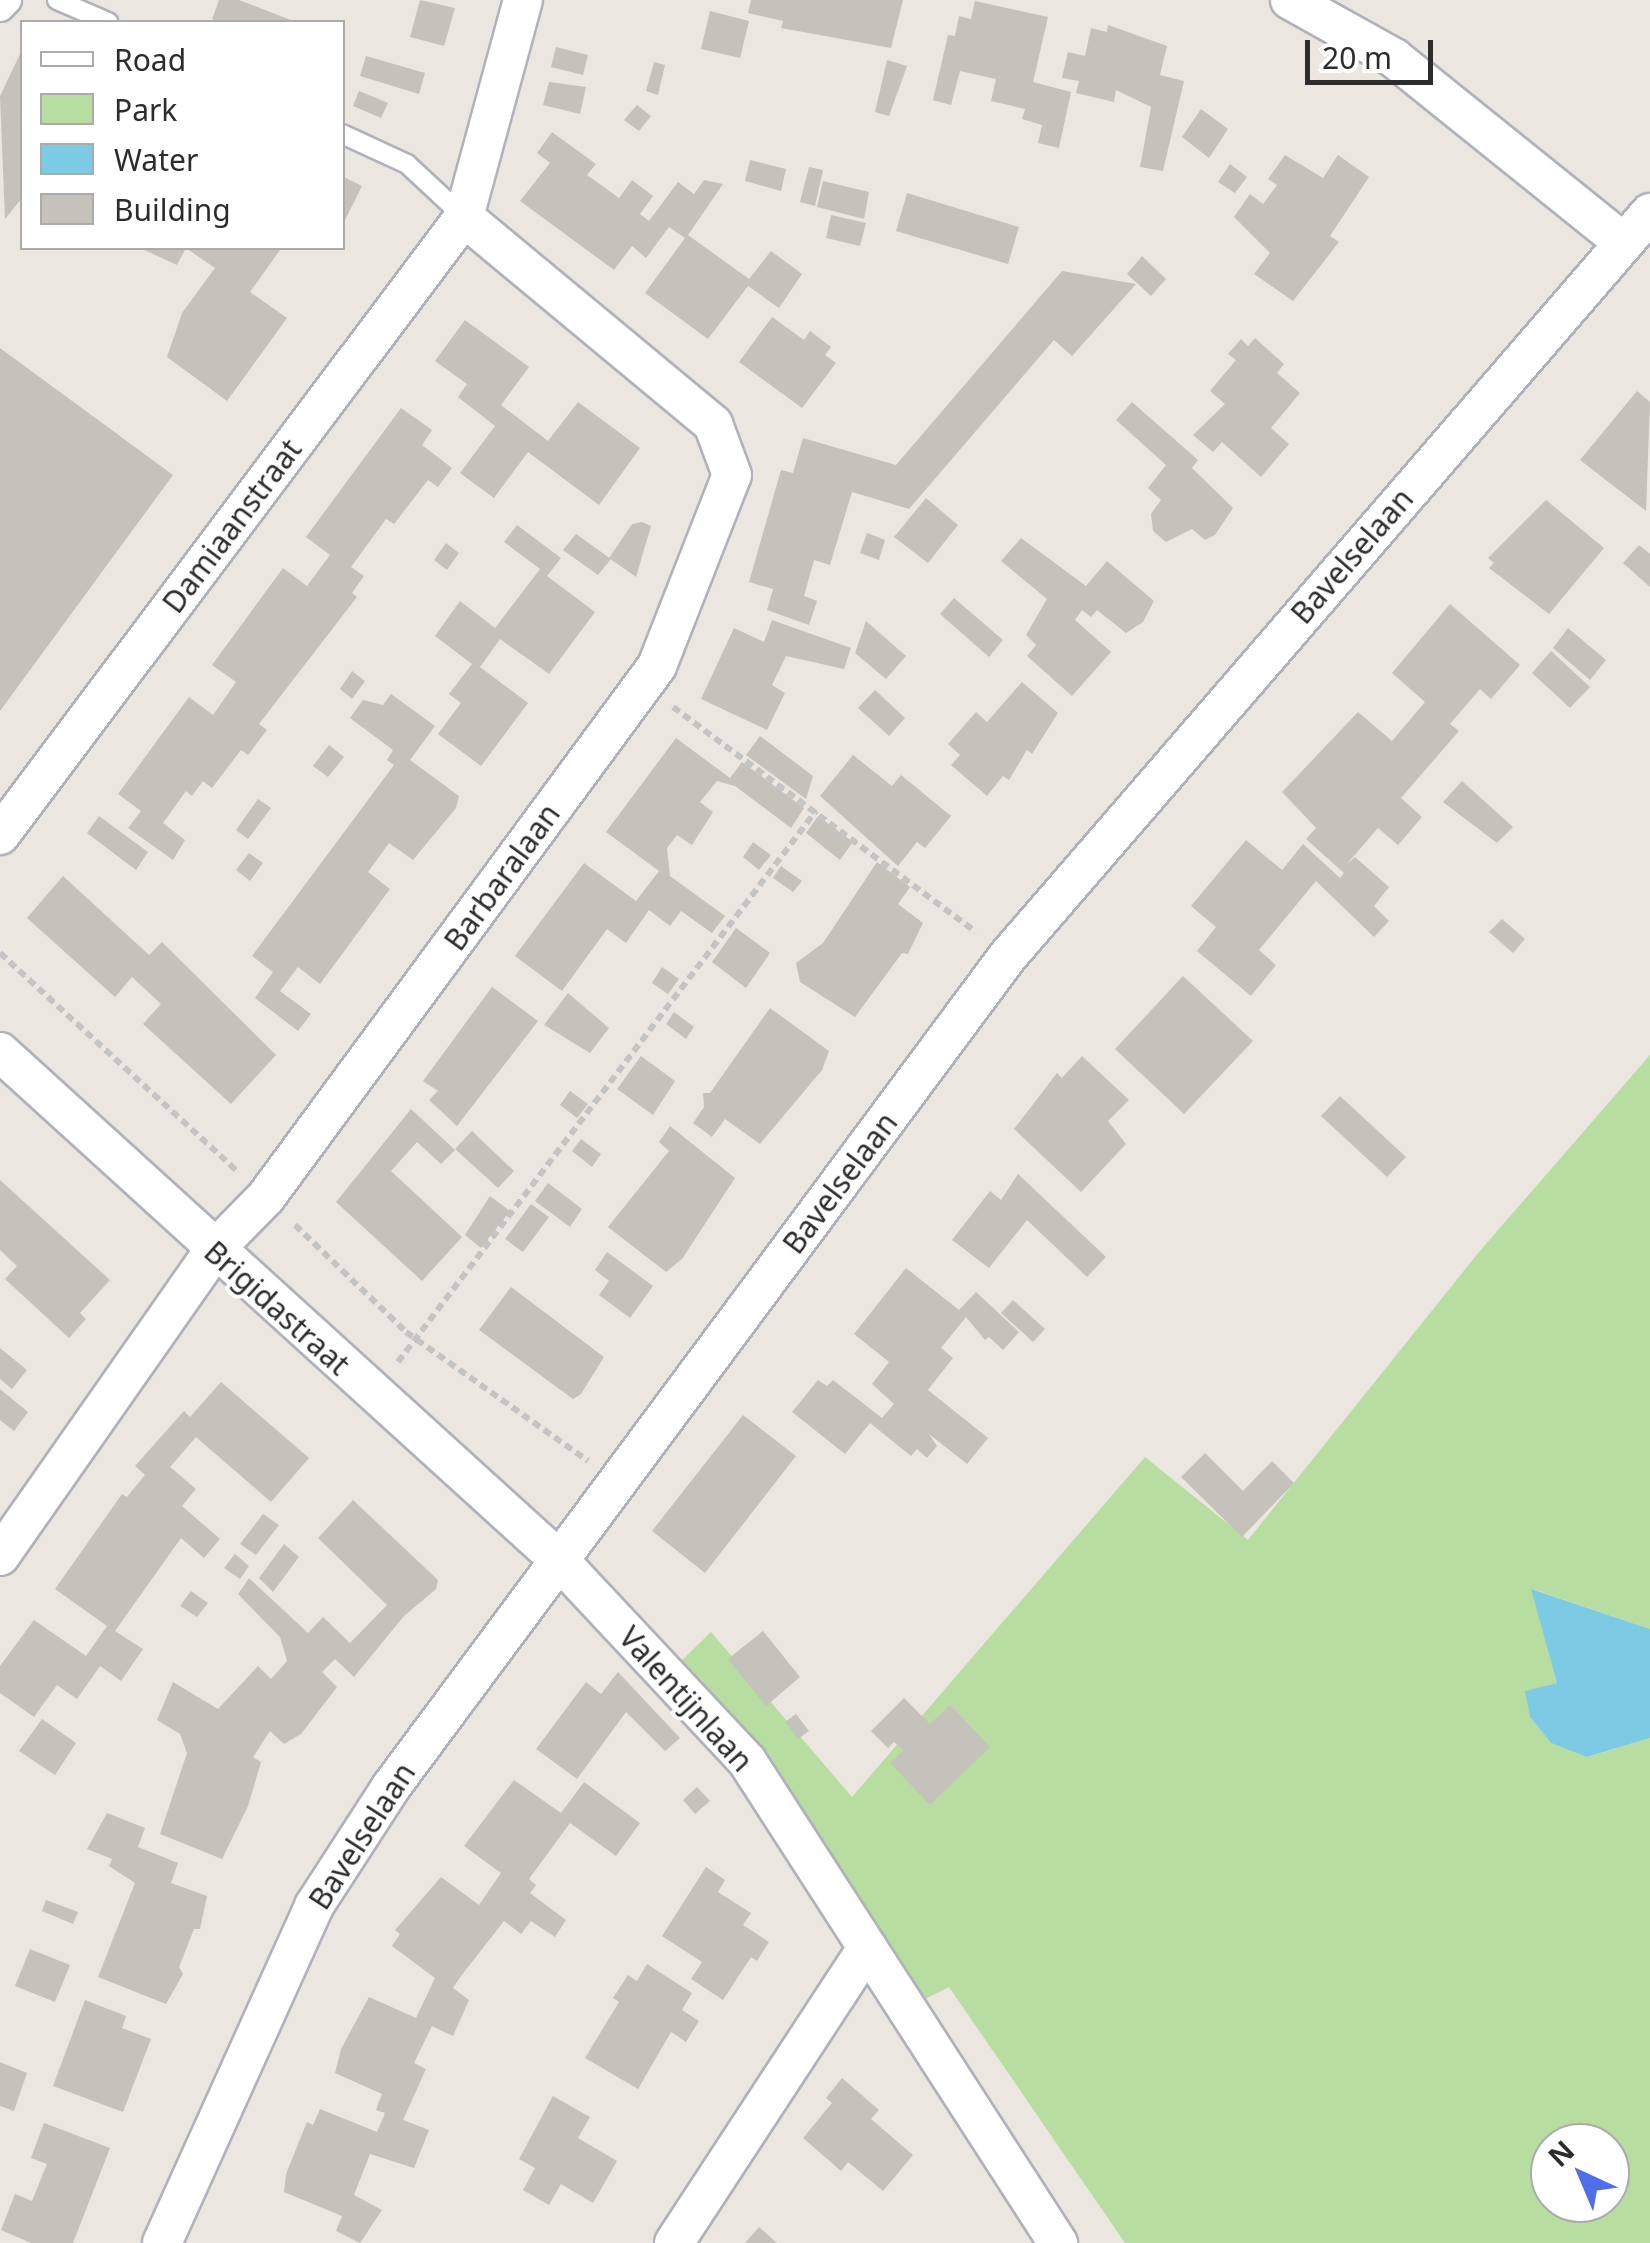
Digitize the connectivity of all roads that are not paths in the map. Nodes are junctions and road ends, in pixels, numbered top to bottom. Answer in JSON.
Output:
{"nodes":[{"id":1,"x":7,"y":0,"type":"edge"},
{"id":2,"x":57,"y":0,"type":"edge"},
{"id":3,"x":522,"y":0,"type":"edge"},
{"id":4,"x":1290,"y":0,"type":"edge"},
{"id":5,"x":0,"y":7,"type":"edge"},
{"id":6,"x":103,"y":20,"type":"edge"},
{"id":7,"x":345,"y":135,"type":"edge"},
{"id":8,"x":1650,"y":213,"type":"edge"},
{"id":9,"x":464,"y":218,"type":"junction"},
{"id":10,"x":1622,"y":241,"type":"junction"},
{"id":11,"x":0,"y":835,"type":"edge"},
{"id":12,"x":0,"y":1052,"type":"edge"},
{"id":13,"x":214,"y":1250,"type":"junction"},
{"id":14,"x":0,"y":1556,"type":"edge"},
{"id":15,"x":558,"y":1559,"type":"junction"},
{"id":16,"x":867,"y":1948,"type":"junction"},
{"id":17,"x":162,"y":2243,"type":"edge"},
{"id":18,"x":674,"y":2243,"type":"edge"},
{"id":19,"x":1058,"y":2243,"type":"edge"}],
"edges":[{"from":1,"to":5,"type":"street"},
{"from":2,"to":6,"type":"lane"},
{"from":3,"to":9,"type":"street","name":"Damiaanstraat"},
{"from":4,"to":10,"type":"street"},
{"from":7,"to":9,"type":"lane"},
{"from":8,"to":10,"type":"street","name":"Bavelselaan"},
{"from":9,"to":11,"type":"street","name":"Damiaanstraat"},
{"from":9,"to":13,"type":"street","name":"Barbaralaan"},
{"from":10,"to":15,"type":"street","name":"Bavelselaan"},
{"from":12,"to":13,"type":"street","name":"Brigidastraat"},
{"from":13,"to":14,"type":"street","name":"Barbaralaan"},
{"from":13,"to":15,"type":"street","name":"Brigidastraat"},
{"from":15,"to":16,"type":"street","name":"Valentijnlaan"},
{"from":15,"to":17,"type":"street","name":"Bavelselaan"},
{"from":16,"to":18,"type":"street"},
{"from":16,"to":19,"type":"street","name":"Valentijnlaan"}]}
